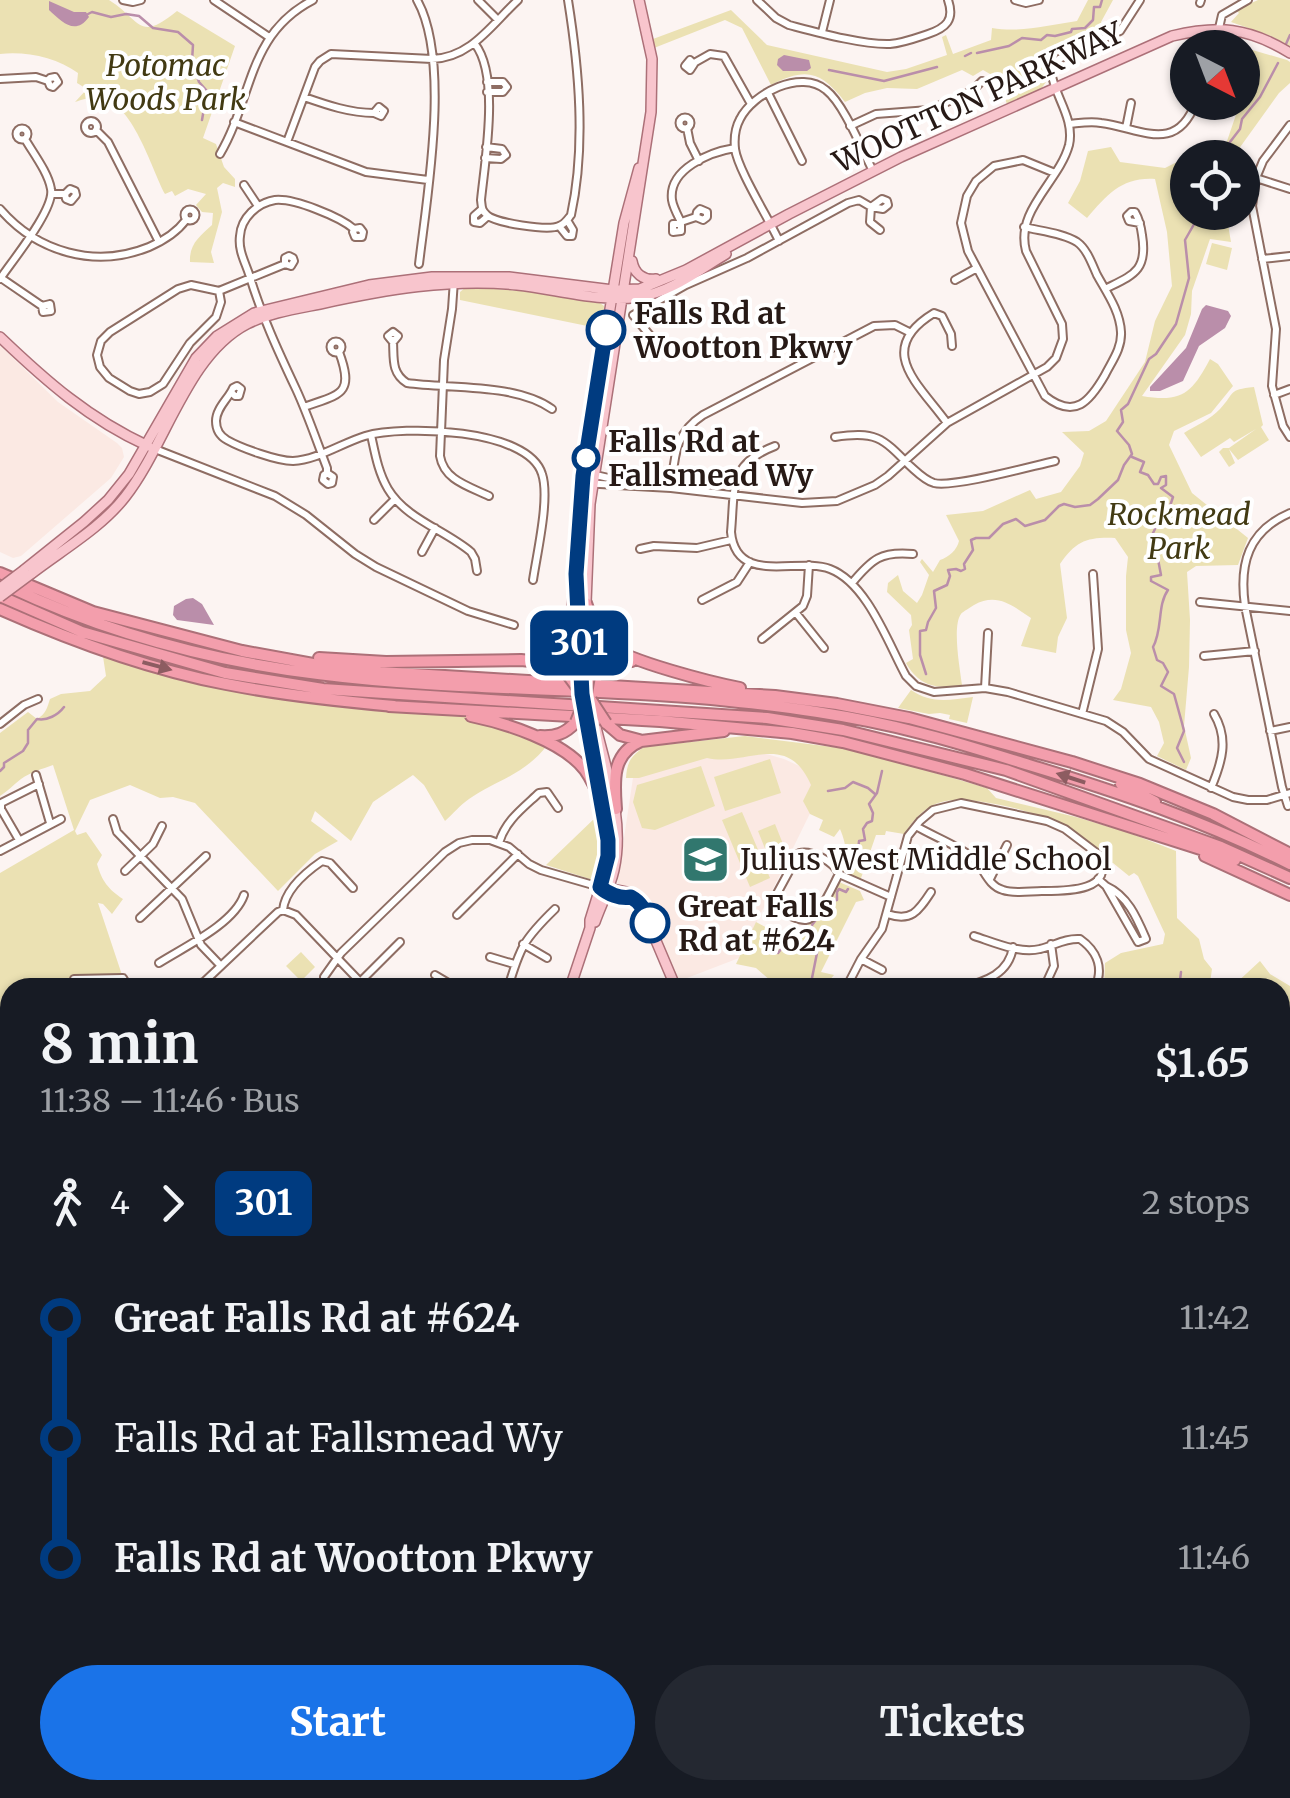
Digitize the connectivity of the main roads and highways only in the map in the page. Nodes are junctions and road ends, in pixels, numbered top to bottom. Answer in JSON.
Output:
{"nodes":[{"id":1,"x":639,"y":0,"type":"edge"},
{"id":2,"x":1290,"y":54,"type":"edge"},
{"id":3,"x":650,"y":126,"type":"junction"},
{"id":4,"x":750,"y":236,"type":"junction"},
{"id":5,"x":632,"y":241,"type":"junction"},
{"id":6,"x":704,"y":259,"type":"junction"},
{"id":7,"x":617,"y":294,"type":"junction"},
{"id":8,"x":0,"y":337,"type":"edge"},
{"id":9,"x":117,"y":430,"type":"junction"},
{"id":10,"x":151,"y":447,"type":"junction"},
{"id":11,"x":130,"y":471,"type":"junction"},
{"id":12,"x":588,"y":479,"type":"junction"},
{"id":13,"x":0,"y":572,"type":"edge"},
{"id":14,"x":27,"y":572,"type":"junction"},
{"id":15,"x":576,"y":574,"type":"junction"},
{"id":16,"x":0,"y":591,"type":"edge"},
{"id":17,"x":586,"y":603,"type":"junction"},
{"id":18,"x":0,"y":608,"type":"edge"},
{"id":19,"x":291,"y":660,"type":"junction"},
{"id":20,"x":521,"y":660,"type":"junction"},
{"id":21,"x":638,"y":660,"type":"junction"},
{"id":22,"x":584,"y":676,"type":"junction"},
{"id":23,"x":775,"y":696,"type":"junction"},
{"id":24,"x":587,"y":697,"type":"junction"},
{"id":25,"x":390,"y":706,"type":"junction"},
{"id":26,"x":590,"y":722,"type":"junction"},
{"id":27,"x":529,"y":733,"type":"junction"},
{"id":28,"x":792,"y":733,"type":"junction"},
{"id":29,"x":884,"y":739,"type":"junction"},
{"id":30,"x":641,"y":740,"type":"junction"},
{"id":31,"x":1072,"y":762,"type":"junction"},
{"id":32,"x":1041,"y":797,"type":"junction"},
{"id":33,"x":603,"y":806,"type":"junction"},
{"id":34,"x":1164,"y":808,"type":"junction"},
{"id":35,"x":616,"y":810,"type":"junction"},
{"id":36,"x":1143,"y":832,"type":"junction"},
{"id":37,"x":1290,"y":854,"type":"edge"},
{"id":38,"x":615,"y":868,"type":"junction"},
{"id":39,"x":1288,"y":872,"type":"edge"},
{"id":40,"x":605,"y":889,"type":"junction"},
{"id":41,"x":620,"y":890,"type":"junction"},
{"id":42,"x":1290,"y":895,"type":"edge"},
{"id":43,"x":631,"y":897,"type":"junction"},
{"id":44,"x":573,"y":978,"type":"edge"},
{"id":45,"x":672,"y":978,"type":"edge"}],
"edges":[{"from":1,"to":3,"type":"main road"},
{"from":2,"to":4,"type":"main road","name":"WOOTTON PARKWAY"},
{"from":3,"to":5,"type":"main road"},
{"from":3,"to":7,"type":"main road"},
{"from":4,"to":6,"type":"main road","name":"WOOTTON PARKWAY"},
{"from":4,"to":7,"type":"main road","name":"WOOTTON PARKWAY"},
{"from":5,"to":6,"type":"main road"},
{"from":5,"to":7,"type":"main road"},
{"from":6,"to":7,"type":"main road","name":"WOOTTON PARKWAY"},
{"from":7,"to":10,"type":"main road","name":"WOOTTON PARKWAY"},
{"from":7,"to":12,"type":"main road"},
{"from":8,"to":9,"type":"main road"},
{"from":9,"to":10,"type":"main road"},
{"from":9,"to":11,"type":"main road"},
{"from":10,"to":11,"type":"main road","name":"WOOTTON PARKWAY"},
{"from":10,"to":14,"type":"main road","name":"WOOTTON PARKWAY"},
{"from":11,"to":14,"type":"main road","name":"WOOTTON PARKWAY"},
{"from":12,"to":15,"type":"main road"},
{"from":12,"to":17,"type":"main road"},
{"from":13,"to":19,"type":"highway"},
{"from":14,"to":16,"type":"main road","name":"WOOTTON PARKWAY","bridge":true},
{"from":15,"to":20,"type":"highway"},
{"from":15,"to":22,"type":"main road"},
{"from":16,"to":29,"type":"highway"},
{"from":34,"to":16,"type":"highway","one_way":true},
{"from":17,"to":21,"type":"highway"},
{"from":17,"to":22,"type":"main road"},
{"from":18,"to":25,"type":"highway","one_way":true},
{"from":19,"to":20,"type":"highway"},
{"from":19,"to":23,"type":"highway"},
{"from":20,"to":22,"type":"highway"},
{"from":21,"to":22,"type":"highway"},
{"from":21,"to":23,"type":"highway"},
{"from":22,"to":24,"type":"highway","bridge":true},
{"from":23,"to":31,"type":"highway"},
{"from":24,"to":26,"type":"highway","bridge":true},
{"from":24,"to":26,"type":"highway","bridge":true},
{"from":25,"to":27,"type":"highway"},
{"from":25,"to":28,"type":"highway"},
{"from":26,"to":27,"type":"highway"},
{"from":26,"to":30,"type":"highway"},
{"from":26,"to":33,"type":"main road"},
{"from":26,"to":35,"type":"main road"},
{"from":27,"to":33,"type":"highway"},
{"from":28,"to":30,"type":"highway"},
{"from":28,"to":32,"type":"highway"},
{"from":29,"to":32,"type":"highway"},
{"from":29,"to":39,"type":"highway"},
{"from":30,"to":35,"type":"highway"},
{"from":31,"to":34,"type":"highway"},
{"from":31,"to":37,"type":"highway"},
{"from":32,"to":36,"type":"highway"},
{"from":33,"to":40,"type":"main road"},
{"from":34,"to":39,"type":"highway"},
{"from":35,"to":38,"type":"main road"},
{"from":36,"to":39,"type":"highway"},
{"from":36,"to":42,"type":"highway"},
{"from":38,"to":40,"type":"main road"},
{"from":38,"to":41,"type":"main road"},
{"from":40,"to":41,"type":"main road"},
{"from":40,"to":43,"type":"main road"},
{"from":40,"to":44,"type":"main road"},
{"from":41,"to":43,"type":"main road"},
{"from":43,"to":45,"type":"main road"}]}
